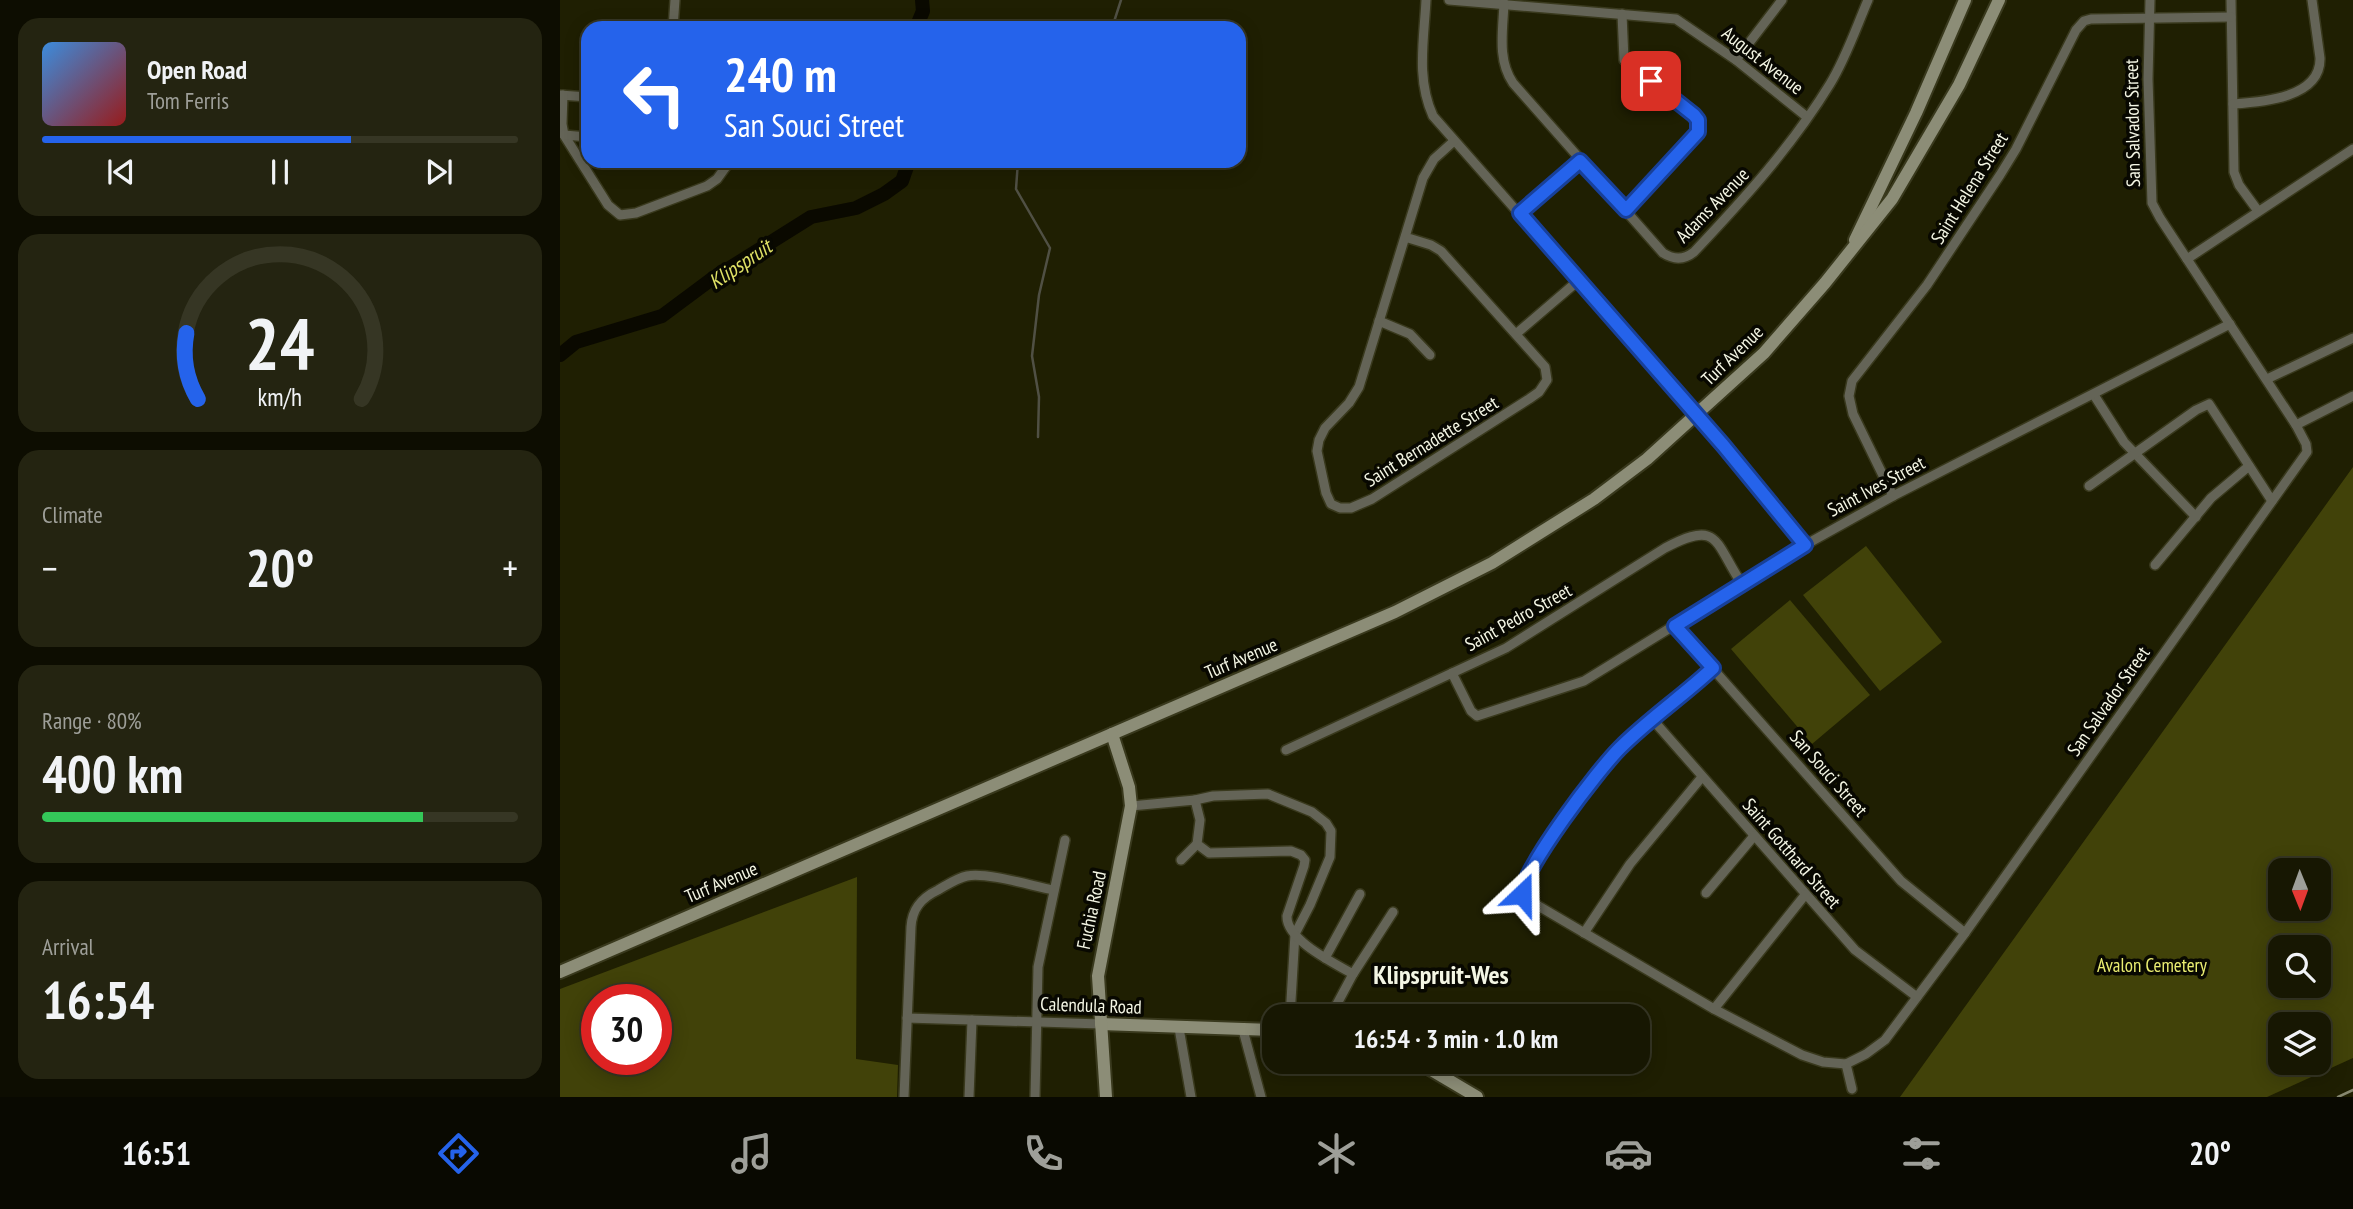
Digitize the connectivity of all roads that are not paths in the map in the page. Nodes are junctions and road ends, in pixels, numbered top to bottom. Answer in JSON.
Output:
{"nodes":[{"id":1,"x":675,"y":0,"type":"edge"},
{"id":2,"x":1426,"y":0,"type":"edge"},
{"id":3,"x":1449,"y":0,"type":"edge"},
{"id":4,"x":1782,"y":0,"type":"edge"},
{"id":5,"x":1868,"y":0,"type":"edge"},
{"id":6,"x":1965,"y":0,"type":"edge"},
{"id":7,"x":1999,"y":0,"type":"edge"},
{"id":8,"x":2150,"y":0,"type":"edge"},
{"id":9,"x":2231,"y":0,"type":"edge"},
{"id":10,"x":2312,"y":0,"type":"edge"},
{"id":11,"x":1504,"y":3,"type":"junction"},
{"id":12,"x":1622,"y":14,"type":"junction"},
{"id":13,"x":2149,"y":17,"type":"junction"},
{"id":14,"x":2231,"y":17,"type":"junction"},
{"id":15,"x":674,"y":21,"type":"edge"},
{"id":16,"x":1736,"y":60,"type":"junction"},
{"id":17,"x":562,"y":95,"type":"edge"},
{"id":18,"x":581,"y":96,"type":"edge"},
{"id":19,"x":2233,"y":104,"type":"junction"},
{"id":20,"x":1807,"y":117,"type":"junction"},
{"id":21,"x":564,"y":135,"type":"junction"},
{"id":22,"x":581,"y":136,"type":"edge"},
{"id":23,"x":1454,"y":141,"type":"junction"},
{"id":24,"x":2353,"y":149,"type":"edge"},
{"id":25,"x":1580,"y":161,"type":"junction"},
{"id":26,"x":581,"y":162,"type":"edge"},
{"id":27,"x":585,"y":168,"type":"edge"},
{"id":28,"x":725,"y":168,"type":"edge"},
{"id":29,"x":1626,"y":210,"type":"junction"},
{"id":30,"x":2258,"y":211,"type":"junction"},
{"id":31,"x":1520,"y":213,"type":"junction"},
{"id":32,"x":1405,"y":237,"type":"junction"},
{"id":33,"x":1852,"y":247,"type":"junction"},
{"id":34,"x":2188,"y":258,"type":"junction"},
{"id":35,"x":1579,"y":280,"type":"junction"},
{"id":36,"x":1379,"y":321,"type":"junction"},
{"id":37,"x":2230,"y":324,"type":"junction"},
{"id":38,"x":1516,"y":334,"type":"junction"},
{"id":39,"x":2353,"y":338,"type":"edge"},
{"id":40,"x":1430,"y":355,"type":"dead end"},
{"id":41,"x":2267,"y":379,"type":"junction"},
{"id":42,"x":2094,"y":395,"type":"junction"},
{"id":43,"x":2353,"y":396,"type":"edge"},
{"id":44,"x":1697,"y":415,"type":"junction"},
{"id":45,"x":2296,"y":425,"type":"junction"},
{"id":46,"x":2136,"y":453,"type":"junction"},
{"id":47,"x":2249,"y":466,"type":"junction"},
{"id":48,"x":2089,"y":486,"type":"dead end"},
{"id":49,"x":1893,"y":496,"type":"junction"},
{"id":50,"x":2272,"y":501,"type":"junction"},
{"id":51,"x":2196,"y":517,"type":"junction"},
{"id":52,"x":1805,"y":545,"type":"junction"},
{"id":53,"x":2155,"y":565,"type":"dead end"},
{"id":54,"x":1742,"y":584,"type":"junction"},
{"id":55,"x":1675,"y":626,"type":"junction"},
{"id":56,"x":1713,"y":668,"type":"junction"},
{"id":57,"x":1452,"y":673,"type":"junction"},
{"id":58,"x":1653,"y":720,"type":"junction"},
{"id":59,"x":1112,"y":734,"type":"junction"},
{"id":60,"x":1286,"y":750,"type":"dead end"},
{"id":61,"x":1702,"y":777,"type":"junction"},
{"id":62,"x":1195,"y":800,"type":"junction"},
{"id":63,"x":1131,"y":806,"type":"junction"},
{"id":64,"x":1754,"y":836,"type":"junction"},
{"id":65,"x":1065,"y":839,"type":"dead end"},
{"id":66,"x":1197,"y":844,"type":"junction"},
{"id":67,"x":1181,"y":860,"type":"dead end"},
{"id":68,"x":1054,"y":890,"type":"junction"},
{"id":69,"x":1706,"y":893,"type":"dead end"},
{"id":70,"x":1360,"y":894,"type":"dead end"},
{"id":71,"x":1805,"y":895,"type":"junction"},
{"id":72,"x":1393,"y":912,"type":"dead end"},
{"id":73,"x":1584,"y":933,"type":"junction"},
{"id":74,"x":1965,"y":933,"type":"junction"},
{"id":75,"x":1295,"y":934,"type":"junction"},
{"id":76,"x":1325,"y":958,"type":"junction"},
{"id":77,"x":560,"y":972,"type":"edge"},
{"id":78,"x":1353,"y":974,"type":"junction"},
{"id":79,"x":1917,"y":997,"type":"junction"},
{"id":80,"x":1291,"y":1004,"type":"edge"},
{"id":81,"x":1337,"y":1004,"type":"edge"},
{"id":82,"x":1714,"y":1009,"type":"junction"},
{"id":83,"x":907,"y":1018,"type":"junction"},
{"id":84,"x":972,"y":1020,"type":"junction"},
{"id":85,"x":1038,"y":1023,"type":"junction"},
{"id":86,"x":1101,"y":1024,"type":"junction"},
{"id":87,"x":1179,"y":1028,"type":"junction"},
{"id":88,"x":1243,"y":1030,"type":"junction"},
{"id":89,"x":1262,"y":1030,"type":"edge"},
{"id":90,"x":1846,"y":1064,"type":"junction"},
{"id":91,"x":1438,"y":1074,"type":"edge"},
{"id":92,"x":1852,"y":1089,"type":"dead end"},
{"id":93,"x":904,"y":1097,"type":"edge"},
{"id":94,"x":969,"y":1097,"type":"edge"},
{"id":95,"x":1035,"y":1097,"type":"edge"},
{"id":96,"x":1106,"y":1097,"type":"edge"},
{"id":97,"x":1191,"y":1097,"type":"edge"},
{"id":98,"x":1261,"y":1097,"type":"edge"},
{"id":99,"x":1477,"y":1097,"type":"edge"}],
"edges":[{"from":1,"to":15,"type":"street"},
{"from":2,"to":23,"type":"street"},
{"from":3,"to":11,"type":"street","name":"August Avenue"},
{"from":4,"to":16,"type":"street"},
{"from":5,"to":20,"type":"street","name":"Adams Avenue"},
{"from":6,"to":33,"type":"main road","name":"Turf Avenue"},
{"from":7,"to":33,"type":"main road","name":"Turf Avenue"},
{"from":8,"to":13,"type":"street","name":"San Salvador Street"},
{"from":9,"to":14,"type":"street"},
{"from":10,"to":19,"type":"street"},
{"from":11,"to":12,"type":"street","name":"August Avenue"},
{"from":11,"to":25,"type":"street","name":"Adams Avenue"},
{"from":12,"to":16,"type":"street","name":"August Avenue"},
{"from":12,"to":29,"type":"street"},
{"from":13,"to":14,"type":"street","name":"Saint Helena Street"},
{"from":13,"to":34,"type":"street","name":"San Salvador Street"},
{"from":13,"to":49,"type":"street","name":"Saint Helena Street"},
{"from":14,"to":19,"type":"street"},
{"from":16,"to":20,"type":"street","name":"August Avenue"},
{"from":17,"to":18,"type":"street"},
{"from":17,"to":21,"type":"street"},
{"from":19,"to":30,"type":"street"},
{"from":20,"to":29,"type":"street","name":"Adams Avenue"},
{"from":21,"to":22,"type":"street"},
{"from":21,"to":26,"type":"street"},
{"from":23,"to":31,"type":"street"},
{"from":23,"to":32,"type":"street","name":"Saint Bernadette Street"},
{"from":24,"to":30,"type":"street"},
{"from":25,"to":29,"type":"street","name":"Adams Avenue"},
{"from":25,"to":31,"type":"street"},
{"from":27,"to":28,"type":"street"},
{"from":30,"to":34,"type":"street"},
{"from":31,"to":35,"type":"street"},
{"from":32,"to":36,"type":"street","name":"Saint Bernadette Street"},
{"from":32,"to":38,"type":"street"},
{"from":33,"to":44,"type":"main road","name":"Turf Avenue"},
{"from":34,"to":37,"type":"street","name":"San Salvador Street"},
{"from":35,"to":38,"type":"street"},
{"from":35,"to":44,"type":"street"},
{"from":36,"to":38,"type":"street","name":"Saint Bernadette Street"},
{"from":36,"to":40,"type":"street"},
{"from":37,"to":41,"type":"street","name":"San Salvador Street"},
{"from":37,"to":42,"type":"street","name":"Saint Ives Street"},
{"from":39,"to":41,"type":"street"},
{"from":41,"to":45,"type":"street","name":"San Salvador Street"},
{"from":42,"to":46,"type":"street"},
{"from":42,"to":49,"type":"street","name":"Saint Ives Street"},
{"from":43,"to":45,"type":"street"},
{"from":44,"to":52,"type":"street"},
{"from":44,"to":59,"type":"main road","name":"Turf Avenue"},
{"from":45,"to":50,"type":"street","name":"San Salvador Street"},
{"from":46,"to":47,"type":"street"},
{"from":46,"to":48,"type":"street"},
{"from":46,"to":51,"type":"street"},
{"from":47,"to":50,"type":"street"},
{"from":47,"to":51,"type":"street"},
{"from":49,"to":52,"type":"street","name":"Saint Ives Street"},
{"from":50,"to":74,"type":"street","name":"San Salvador Street"},
{"from":51,"to":53,"type":"street"},
{"from":52,"to":54,"type":"street","name":"Saint Ives Street"},
{"from":54,"to":55,"type":"street","name":"Saint Ives Street"},
{"from":54,"to":57,"type":"street","name":"Saint Pedro Street"},
{"from":55,"to":56,"type":"street","name":"San Souci Street"},
{"from":55,"to":57,"type":"street","name":"Saint Ives Street"},
{"from":56,"to":58,"type":"street"},
{"from":56,"to":74,"type":"street","name":"San Souci Street"},
{"from":57,"to":60,"type":"street","name":"Saint Pedro Street"},
{"from":58,"to":61,"type":"street","name":"Saint Gotthard Street"},
{"from":58,"to":73,"type":"street"},
{"from":59,"to":63,"type":"main road","name":"Fuchia Road"},
{"from":59,"to":77,"type":"main road","name":"Turf Avenue"},
{"from":61,"to":64,"type":"street","name":"Saint Gotthard Street"},
{"from":61,"to":73,"type":"street"},
{"from":62,"to":63,"type":"street"},
{"from":62,"to":66,"type":"street"},
{"from":62,"to":75,"type":"street"},
{"from":63,"to":86,"type":"main road","name":"Fuchia Road"},
{"from":64,"to":69,"type":"street"},
{"from":64,"to":71,"type":"street","name":"Saint Gotthard Street"},
{"from":65,"to":68,"type":"street"},
{"from":66,"to":67,"type":"street"},
{"from":66,"to":75,"type":"street"},
{"from":68,"to":83,"type":"street"},
{"from":68,"to":85,"type":"street"},
{"from":70,"to":76,"type":"street"},
{"from":71,"to":79,"type":"street","name":"Saint Gotthard Street"},
{"from":71,"to":82,"type":"street"},
{"from":72,"to":78,"type":"street"},
{"from":73,"to":82,"type":"street"},
{"from":74,"to":79,"type":"street","name":"San Salvador Street"},
{"from":75,"to":76,"type":"street"},
{"from":75,"to":80,"type":"street"},
{"from":76,"to":78,"type":"street"},
{"from":78,"to":81,"type":"street"},
{"from":79,"to":90,"type":"street","name":"San Salvador Street"},
{"from":82,"to":90,"type":"street"},
{"from":83,"to":84,"type":"street","name":"Calendula Road"},
{"from":83,"to":93,"type":"street"},
{"from":84,"to":85,"type":"street","name":"Calendula Road"},
{"from":84,"to":94,"type":"street"},
{"from":85,"to":86,"type":"street","name":"Calendula Road"},
{"from":85,"to":95,"type":"street"},
{"from":86,"to":87,"type":"main road","name":"Calendula Road"},
{"from":86,"to":96,"type":"main road","name":"Fuchia Road"},
{"from":87,"to":88,"type":"main road","name":"Calendula Road"},
{"from":87,"to":97,"type":"street"},
{"from":88,"to":89,"type":"main road","name":"Calendula Road"},
{"from":88,"to":98,"type":"street"},
{"from":90,"to":92,"type":"street"},
{"from":91,"to":99,"type":"main road"}]}
